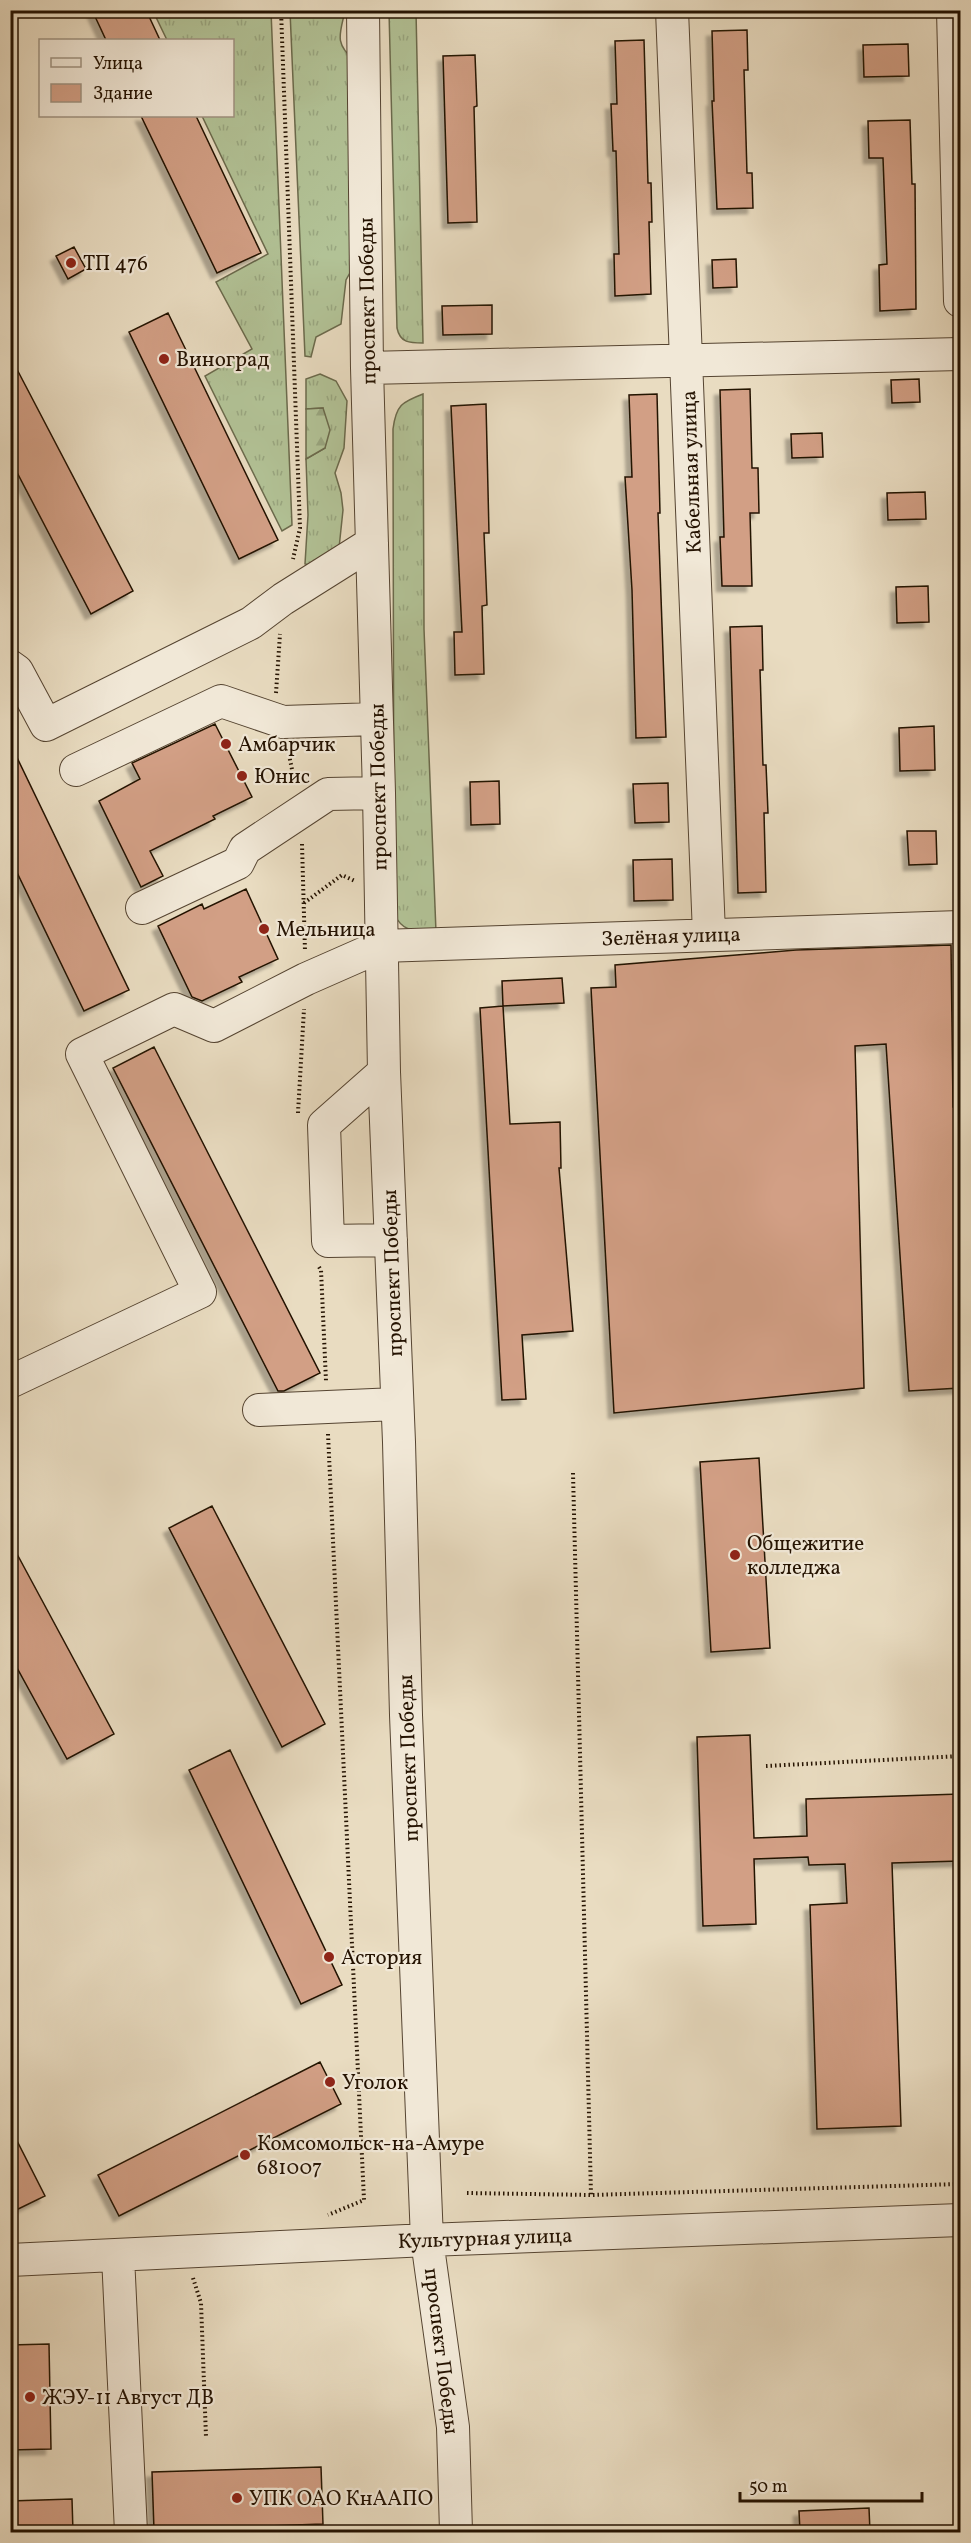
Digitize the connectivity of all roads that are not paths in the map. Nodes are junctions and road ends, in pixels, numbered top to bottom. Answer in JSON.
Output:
{"nodes":[{"id":1,"x":363,"y":10,"type":"edge"},
{"id":2,"x":672,"y":10,"type":"edge"},
{"id":3,"x":953,"y":10,"type":"edge"},
{"id":4,"x":960,"y":301,"type":"edge"},
{"id":5,"x":960,"y":354,"type":"edge"},
{"id":6,"x":686,"y":360,"type":"junction"},
{"id":7,"x":367,"y":368,"type":"junction"},
{"id":8,"x":372,"y":543,"type":"junction"},
{"id":9,"x":10,"y":666,"type":"edge"},
{"id":10,"x":376,"y":719,"type":"junction"},
{"id":11,"x":76,"y":770,"type":"dead end"},
{"id":12,"x":379,"y":793,"type":"junction"},
{"id":13,"x":142,"y":908,"type":"dead end"},
{"id":14,"x":960,"y":927,"type":"edge"},
{"id":15,"x":709,"y":934,"type":"junction"},
{"id":16,"x":381,"y":946,"type":"junction"},
{"id":17,"x":384,"y":1072,"type":"junction"},
{"id":18,"x":391,"y":1240,"type":"junction"},
{"id":19,"x":10,"y":1382,"type":"edge"},
{"id":20,"x":396,"y":1404,"type":"junction"},
{"id":21,"x":259,"y":1410,"type":"dead end"},
{"id":22,"x":960,"y":2220,"type":"edge"},
{"id":23,"x":427,"y":2240,"type":"junction"},
{"id":24,"x":118,"y":2256,"type":"junction"},
{"id":25,"x":10,"y":2260,"type":"edge"},
{"id":26,"x":131,"y":2532,"type":"edge"},
{"id":27,"x":456,"y":2532,"type":"edge"}],
"edges":[{"from":1,"to":7,"type":"street","name":"проспект Победы"},
{"from":2,"to":6,"type":"street","name":"Кабельная улица"},
{"from":3,"to":4,"type":"street"},
{"from":5,"to":6,"type":"street"},
{"from":6,"to":7,"type":"street"},
{"from":6,"to":15,"type":"street","name":"Кабельная улица"},
{"from":7,"to":8,"type":"street","name":"проспект Победы"},
{"from":8,"to":9,"type":"street"},
{"from":8,"to":10,"type":"street","name":"проспект Победы"},
{"from":10,"to":11,"type":"street"},
{"from":10,"to":12,"type":"street","name":"проспект Победы"},
{"from":12,"to":13,"type":"street"},
{"from":12,"to":16,"type":"street","name":"проспект Победы"},
{"from":14,"to":15,"type":"street","name":"Зелёная улица"},
{"from":15,"to":16,"type":"street","name":"Зелёная улица"},
{"from":16,"to":17,"type":"street","name":"проспект Победы"},
{"from":16,"to":19,"type":"street"},
{"from":17,"to":18,"type":"street","name":"проспект Победы"},
{"from":17,"to":18,"type":"street"},
{"from":18,"to":20,"type":"street","name":"проспект Победы"},
{"from":20,"to":21,"type":"street"},
{"from":20,"to":23,"type":"street","name":"проспект Победы"},
{"from":22,"to":23,"type":"street","name":"Культурная улица"},
{"from":23,"to":24,"type":"street","name":"Культурная улица"},
{"from":23,"to":27,"type":"street","name":"проспект Победы"},
{"from":24,"to":25,"type":"street","name":"Культурная улица"},
{"from":24,"to":26,"type":"street"}]}
